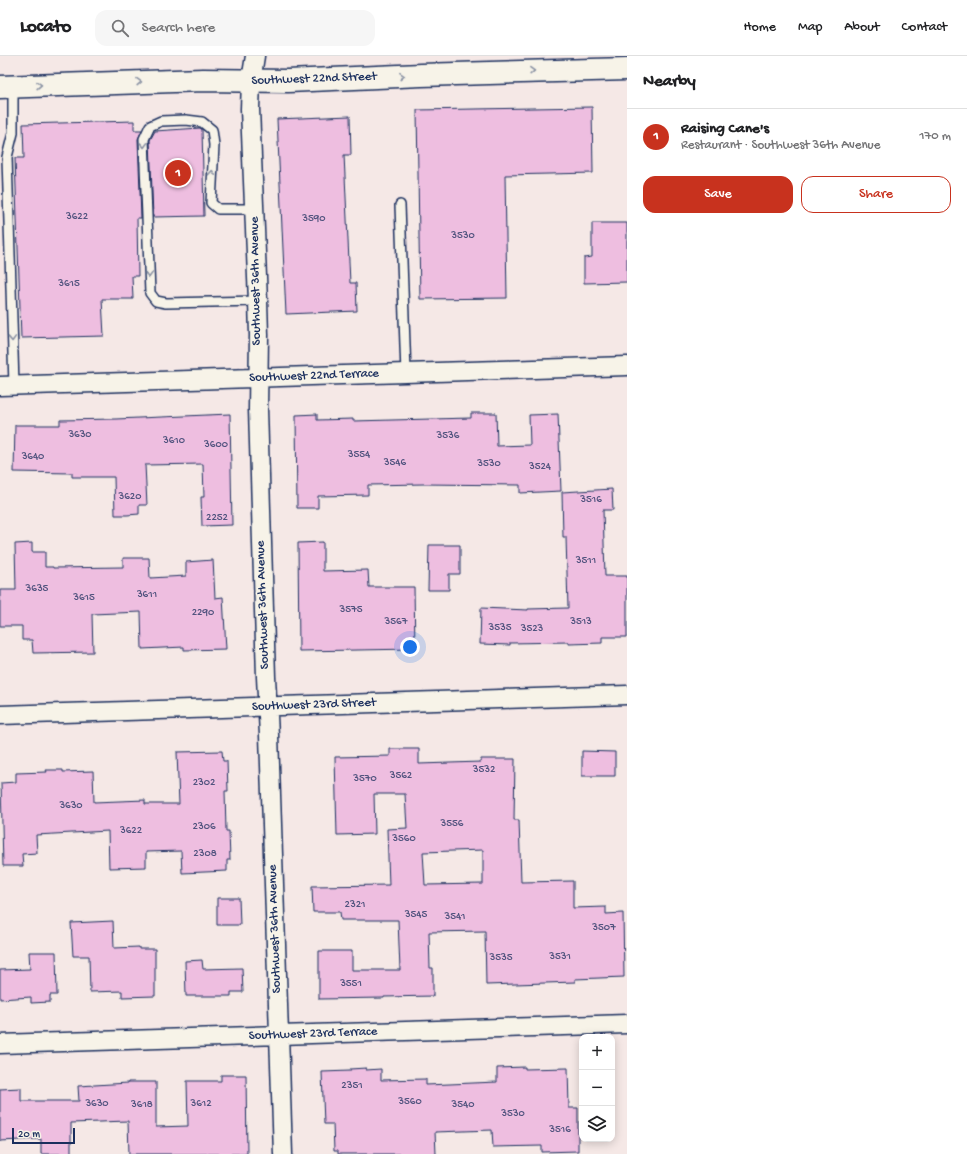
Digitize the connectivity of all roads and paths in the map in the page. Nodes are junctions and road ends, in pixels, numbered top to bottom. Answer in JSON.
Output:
{"nodes":[{"id":1,"x":254,"y":56,"type":"edge"},
{"id":2,"x":627,"y":69,"type":"edge"},
{"id":3,"x":251,"y":81,"type":"junction"},
{"id":4,"x":6,"y":87,"type":"edge"},
{"id":5,"x":400,"y":206,"type":"dead end"},
{"id":6,"x":255,"y":209,"type":"junction"},
{"id":7,"x":258,"y":300,"type":"junction"},
{"id":8,"x":627,"y":366,"type":"edge"},
{"id":9,"x":406,"y":372,"type":"junction"},
{"id":10,"x":257,"y":378,"type":"junction"},
{"id":11,"x":7,"y":386,"type":"edge"},
{"id":12,"x":627,"y":695,"type":"edge"},
{"id":13,"x":267,"y":707,"type":"junction"},
{"id":14,"x":0,"y":715,"type":"edge"},
{"id":15,"x":627,"y":1024,"type":"edge"},
{"id":16,"x":278,"y":1035,"type":"junction"},
{"id":17,"x":0,"y":1044,"type":"edge"},
{"id":18,"x":283,"y":1154,"type":"edge"}],
"edges":[{"from":1,"to":3,"type":"street","name":"Southwest 36th Avenue"},
{"from":3,"to":2,"type":"main road","name":"Southwest 22nd Street","one_way":true},
{"from":4,"to":3,"type":"main road","name":"Southwest 22nd Street","one_way":true},
{"from":3,"to":6,"type":"street","name":"Southwest 36th Avenue"},
{"from":4,"to":11,"type":"lane","one_way":true},
{"from":5,"to":9,"type":"lane"},
{"from":6,"to":7,"type":"street","name":"Southwest 36th Avenue"},
{"from":6,"to":7,"type":"lane","one_way":true},
{"from":7,"to":10,"type":"street","name":"Southwest 36th Avenue"},
{"from":8,"to":9,"type":"street","name":"Southwest 22nd Terrace"},
{"from":9,"to":10,"type":"street","name":"Southwest 22nd Terrace"},
{"from":10,"to":11,"type":"street","name":"Southwest 22nd Terrace"},
{"from":10,"to":13,"type":"street","name":"Southwest 36th Avenue"},
{"from":12,"to":13,"type":"street","name":"Southwest 23rd Street"},
{"from":13,"to":14,"type":"street","name":"Southwest 23rd Street"},
{"from":13,"to":16,"type":"street","name":"Southwest 36th Avenue"},
{"from":15,"to":16,"type":"street","name":"Southwest 23rd Terrace"},
{"from":16,"to":17,"type":"street","name":"Southwest 23rd Terrace"},
{"from":16,"to":18,"type":"street","name":"Southwest 36th Avenue"}]}
